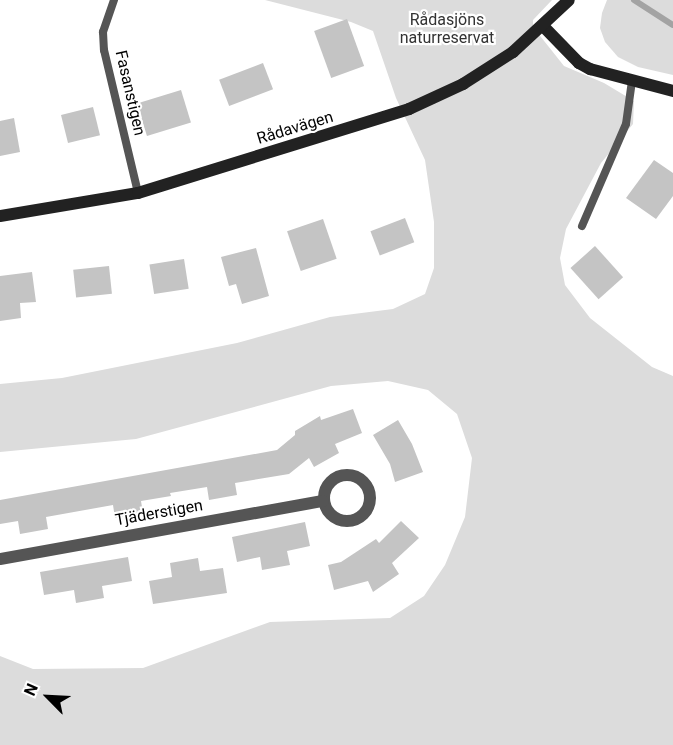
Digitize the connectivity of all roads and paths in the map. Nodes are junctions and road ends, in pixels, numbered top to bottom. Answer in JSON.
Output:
{"nodes":[{"id":1,"x":114,"y":0,"type":"edge"},
{"id":2,"x":569,"y":0,"type":"edge"},
{"id":3,"x":543,"y":26,"type":"junction"},
{"id":4,"x":632,"y":81,"type":"junction"},
{"id":5,"x":673,"y":91,"type":"edge"},
{"id":6,"x":138,"y":193,"type":"junction"},
{"id":7,"x":0,"y":216,"type":"edge"},
{"id":8,"x":582,"y":226,"type":"dead end"},
{"id":9,"x":323,"y":501,"type":"dead end"},
{"id":10,"x":0,"y":559,"type":"edge"}],
"edges":[{"from":1,"to":6,"type":"lane","name":"Fasanstigen"},
{"from":2,"to":3,"type":"street","name":"Rådavägen"},
{"from":3,"to":4,"type":"street"},
{"from":3,"to":6,"type":"street","name":"Rådavägen"},
{"from":4,"to":5,"type":"street"},
{"from":4,"to":8,"type":"lane"},
{"from":6,"to":7,"type":"street","name":"Rådavägen"},
{"from":9,"to":10,"type":"street","name":"Tjäderstigen"}]}
